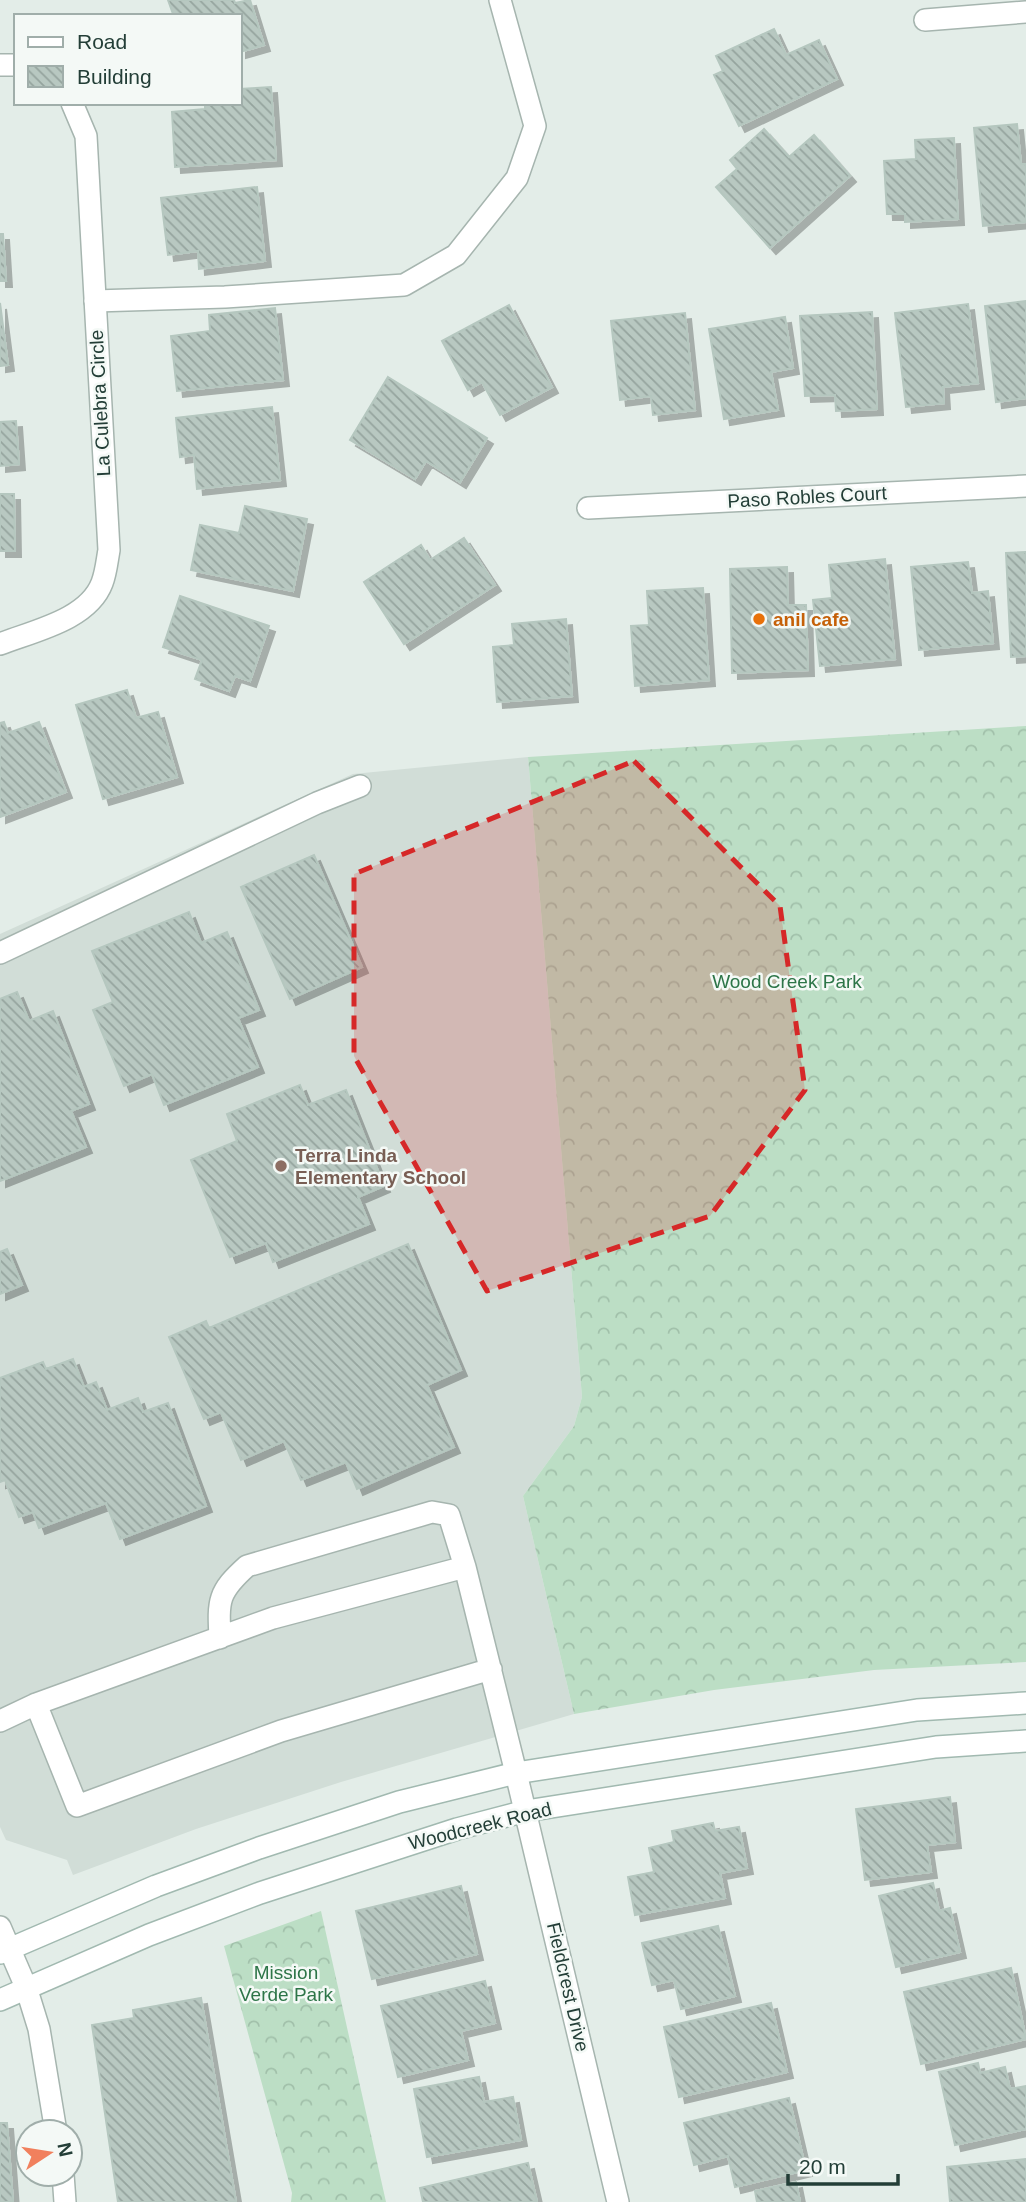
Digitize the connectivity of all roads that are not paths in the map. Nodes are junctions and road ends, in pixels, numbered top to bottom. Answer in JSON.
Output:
{"nodes":[{"id":1,"x":500,"y":0,"type":"edge"},
{"id":2,"x":1026,"y":12,"type":"edge"},
{"id":3,"x":925,"y":20,"type":"dead end"},
{"id":4,"x":73,"y":105,"type":"edge"},
{"id":5,"x":95,"y":301,"type":"junction"},
{"id":6,"x":1026,"y":486,"type":"edge"},
{"id":7,"x":588,"y":508,"type":"dead end"},
{"id":8,"x":0,"y":644,"type":"edge"},
{"id":9,"x":360,"y":786,"type":"dead end"},
{"id":10,"x":0,"y":953,"type":"edge"},
{"id":11,"x":465,"y":1567,"type":"junction"},
{"id":12,"x":220,"y":1638,"type":"junction"},
{"id":13,"x":491,"y":1669,"type":"junction"},
{"id":14,"x":1026,"y":1703,"type":"edge"},
{"id":15,"x":36,"y":1704,"type":"junction"},
{"id":16,"x":0,"y":1721,"type":"edge"},
{"id":17,"x":1026,"y":1741,"type":"edge"},
{"id":18,"x":516,"y":1773,"type":"junction"},
{"id":19,"x":526,"y":1811,"type":"junction"},
{"id":20,"x":0,"y":1927,"type":"edge"},
{"id":21,"x":5,"y":1950,"type":"edge"},
{"id":22,"x":26,"y":1987,"type":"junction"},
{"id":23,"x":0,"y":2000,"type":"edge"},
{"id":24,"x":54,"y":2118,"type":"edge"},
{"id":25,"x":618,"y":2202,"type":"edge"}],
"edges":[{"from":1,"to":5,"type":"main road"},
{"from":2,"to":3,"type":"main road"},
{"from":4,"to":5,"type":"main road","name":"La Culebra Circle"},
{"from":5,"to":8,"type":"main road","name":"La Culebra Circle"},
{"from":6,"to":7,"type":"main road","name":"Paso Robles Court"},
{"from":9,"to":10,"type":"main road"},
{"from":11,"to":12,"type":"main road"},
{"from":11,"to":12,"type":"main road","name":"Fieldcrest Drive"},
{"from":11,"to":13,"type":"main road","name":"Fieldcrest Drive"},
{"from":12,"to":15,"type":"main road"},
{"from":13,"to":15,"type":"main road"},
{"from":13,"to":18,"type":"main road","name":"Fieldcrest Drive"},
{"from":14,"to":18,"type":"main road","name":"Woodcreek Road"},
{"from":15,"to":16,"type":"main road"},
{"from":17,"to":19,"type":"main road","name":"Woodcreek Road"},
{"from":18,"to":19,"type":"main road","name":"Fieldcrest Drive"},
{"from":18,"to":21,"type":"main road","name":"Woodcreek Road"},
{"from":19,"to":22,"type":"main road","name":"Woodcreek Road"},
{"from":19,"to":25,"type":"main road","name":"Fieldcrest Drive"},
{"from":20,"to":21,"type":"main road"},
{"from":21,"to":22,"type":"main road"},
{"from":22,"to":23,"type":"main road","name":"Woodcreek Road"},
{"from":22,"to":24,"type":"main road"}]}
